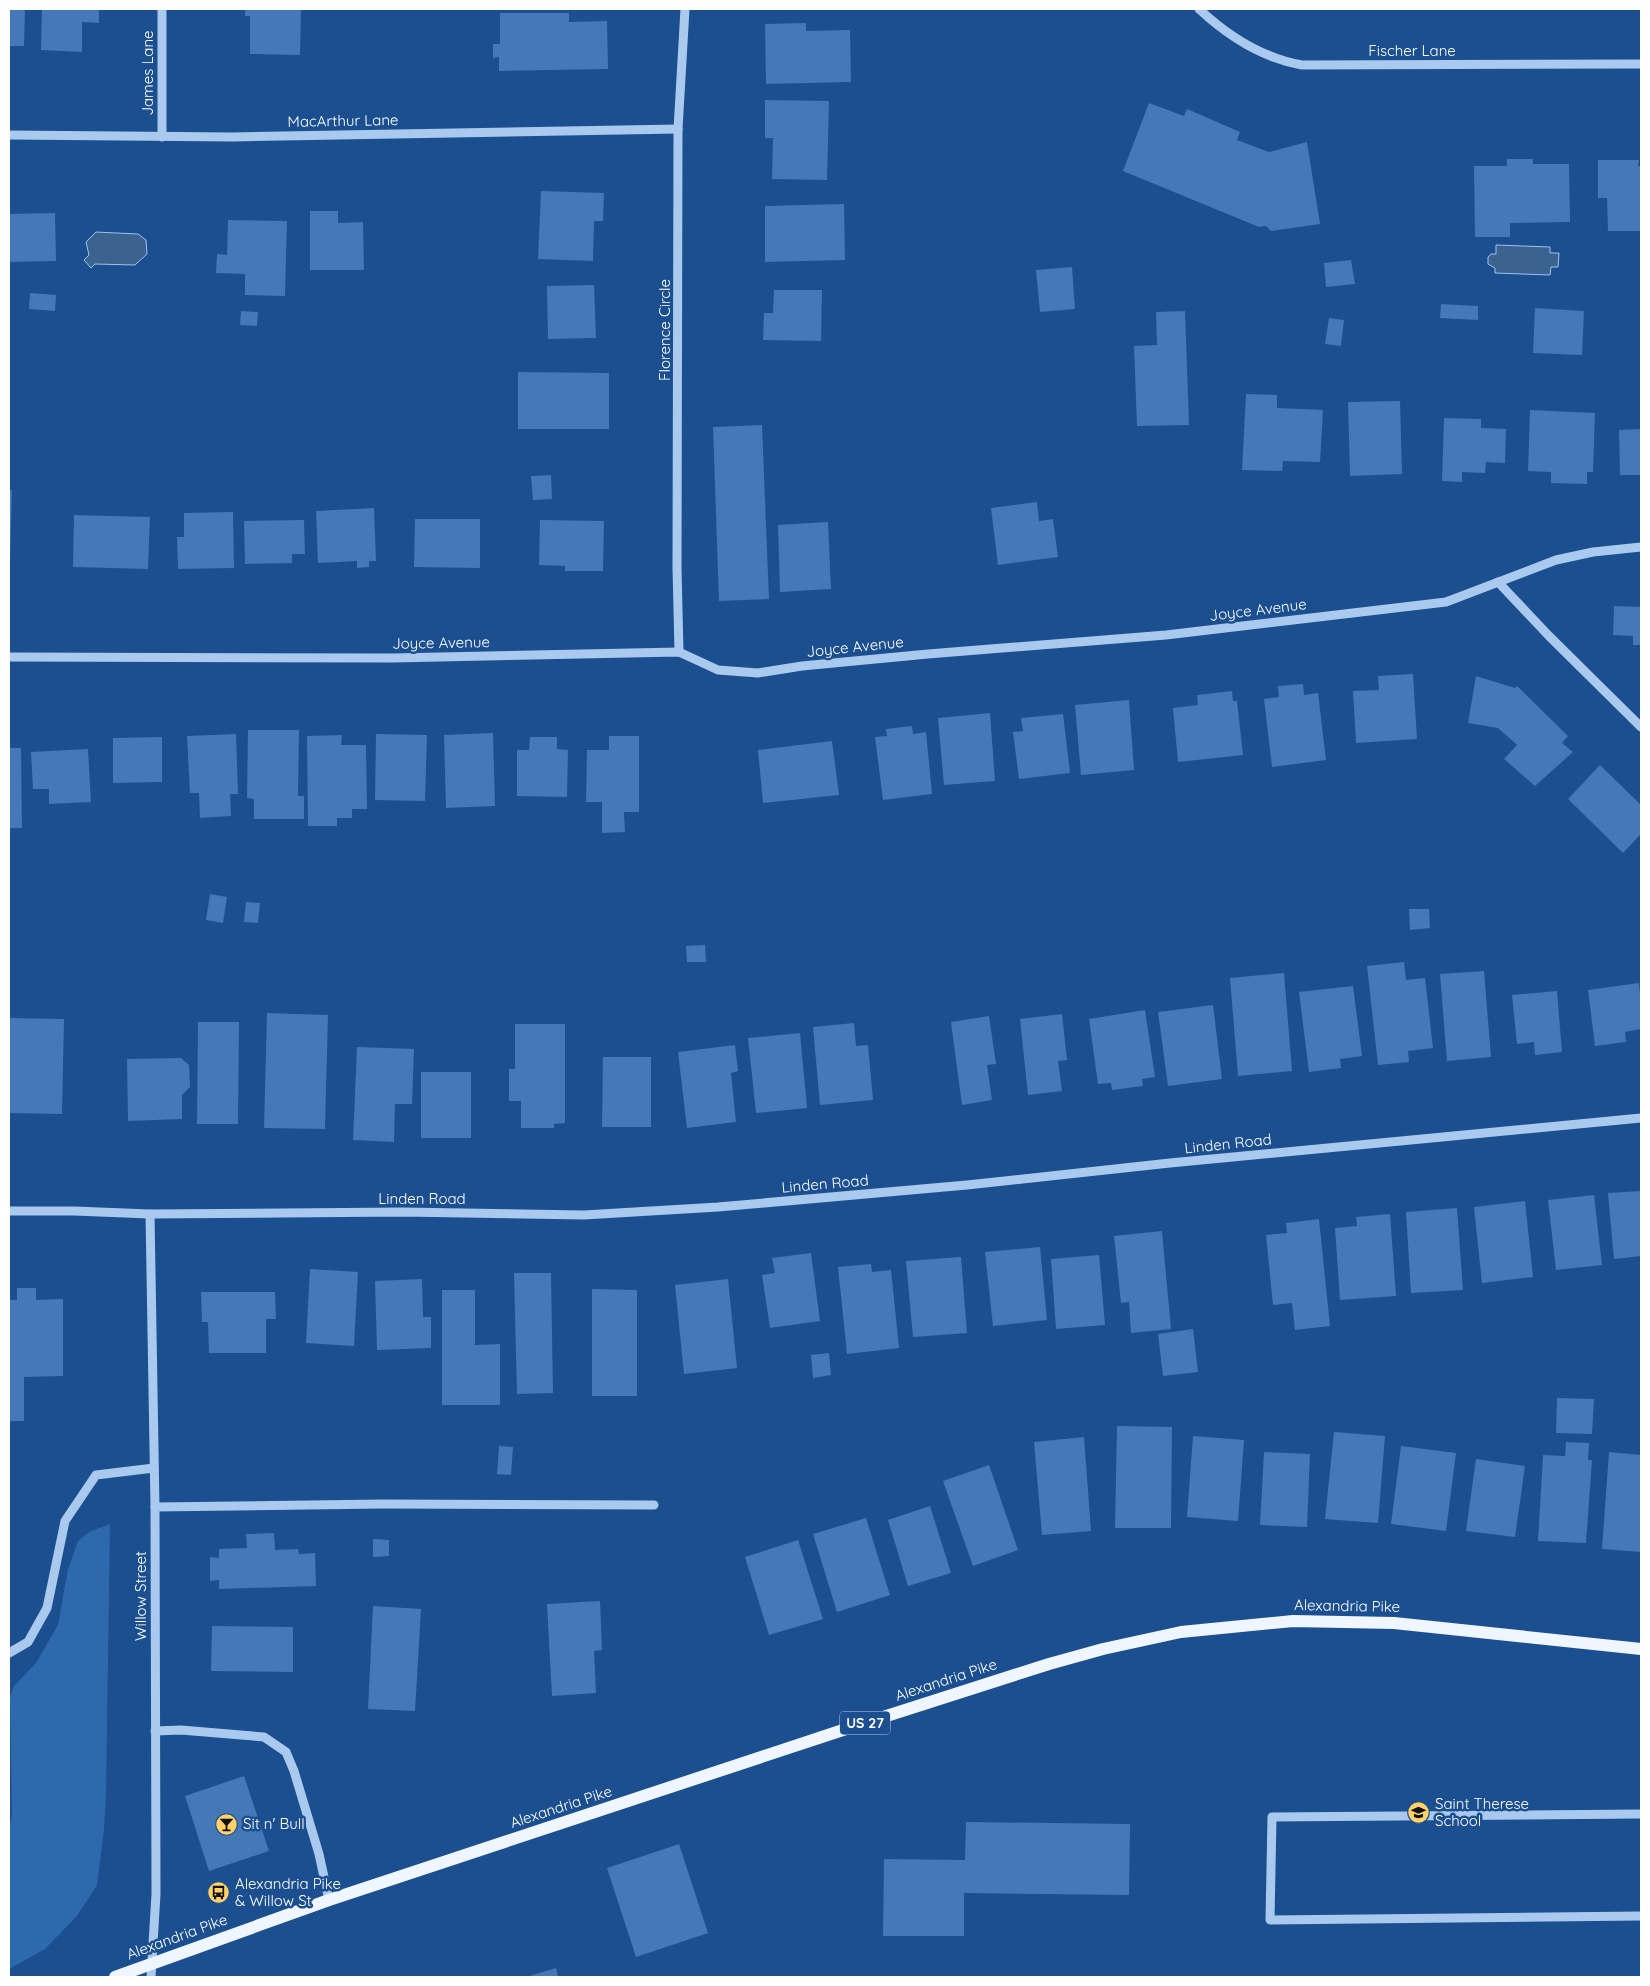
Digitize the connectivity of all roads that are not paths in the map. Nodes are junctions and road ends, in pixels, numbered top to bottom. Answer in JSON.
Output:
{"nodes":[{"id":1,"x":162,"y":9,"type":"edge"},
{"id":2,"x":685,"y":9,"type":"edge"},
{"id":3,"x":1199,"y":9,"type":"edge"},
{"id":4,"x":1641,"y":64,"type":"edge"},
{"id":5,"x":678,"y":129,"type":"junction"},
{"id":6,"x":9,"y":135,"type":"edge"},
{"id":7,"x":162,"y":137,"type":"junction"},
{"id":8,"x":1641,"y":547,"type":"edge"},
{"id":9,"x":1498,"y":582,"type":"junction"},
{"id":10,"x":679,"y":652,"type":"junction"},
{"id":11,"x":9,"y":657,"type":"edge"},
{"id":12,"x":1641,"y":727,"type":"edge"},
{"id":13,"x":1641,"y":1118,"type":"edge"},
{"id":14,"x":9,"y":1211,"type":"edge"},
{"id":15,"x":150,"y":1214,"type":"junction"},
{"id":16,"x":154,"y":1468,"type":"junction"},
{"id":17,"x":654,"y":1505,"type":"dead end"},
{"id":18,"x":155,"y":1507,"type":"junction"},
{"id":19,"x":1641,"y":1648,"type":"edge"},
{"id":20,"x":9,"y":1653,"type":"edge"},
{"id":21,"x":154,"y":1731,"type":"junction"},
{"id":22,"x":1641,"y":1814,"type":"edge"},
{"id":23,"x":329,"y":1900,"type":"junction"},
{"id":24,"x":1641,"y":1916,"type":"edge"},
{"id":25,"x":151,"y":1963,"type":"junction"},
{"id":26,"x":116,"y":1977,"type":"edge"},
{"id":27,"x":151,"y":1977,"type":"edge"}],
"edges":[{"from":1,"to":7,"type":"street","name":"James Lane"},
{"from":2,"to":5,"type":"street","name":"Florence Circle"},
{"from":3,"to":4,"type":"street","name":"Fischer Lane"},
{"from":5,"to":7,"type":"street","name":"MacArthur Lane"},
{"from":5,"to":10,"type":"street","name":"Florence Circle"},
{"from":6,"to":7,"type":"street","name":"MacArthur Lane"},
{"from":8,"to":9,"type":"street","name":"Joyce Avenue"},
{"from":9,"to":10,"type":"street","name":"Joyce Avenue"},
{"from":9,"to":12,"type":"street"},
{"from":10,"to":11,"type":"street","name":"Joyce Avenue"},
{"from":13,"to":15,"type":"street","name":"Linden Road"},
{"from":14,"to":15,"type":"street","name":"Linden Road"},
{"from":15,"to":16,"type":"street","name":"Willow Street"},
{"from":16,"to":18,"type":"street","name":"Willow Street"},
{"from":16,"to":20,"type":"street"},
{"from":17,"to":18,"type":"street"},
{"from":18,"to":21,"type":"street","name":"Willow Street"},
{"from":19,"to":23,"type":"main road","name":"Alexandria Pike","number":"US 27"},
{"from":21,"to":23,"type":"street"},
{"from":21,"to":25,"type":"street","name":"Willow Street"},
{"from":22,"to":24,"type":"street"},
{"from":23,"to":25,"type":"main road","name":"Alexandria Pike","number":"US 27"},
{"from":25,"to":26,"type":"main road","name":"Alexandria Pike","number":"US 27"},
{"from":25,"to":27,"type":"street","name":"Willow Street"}]}
